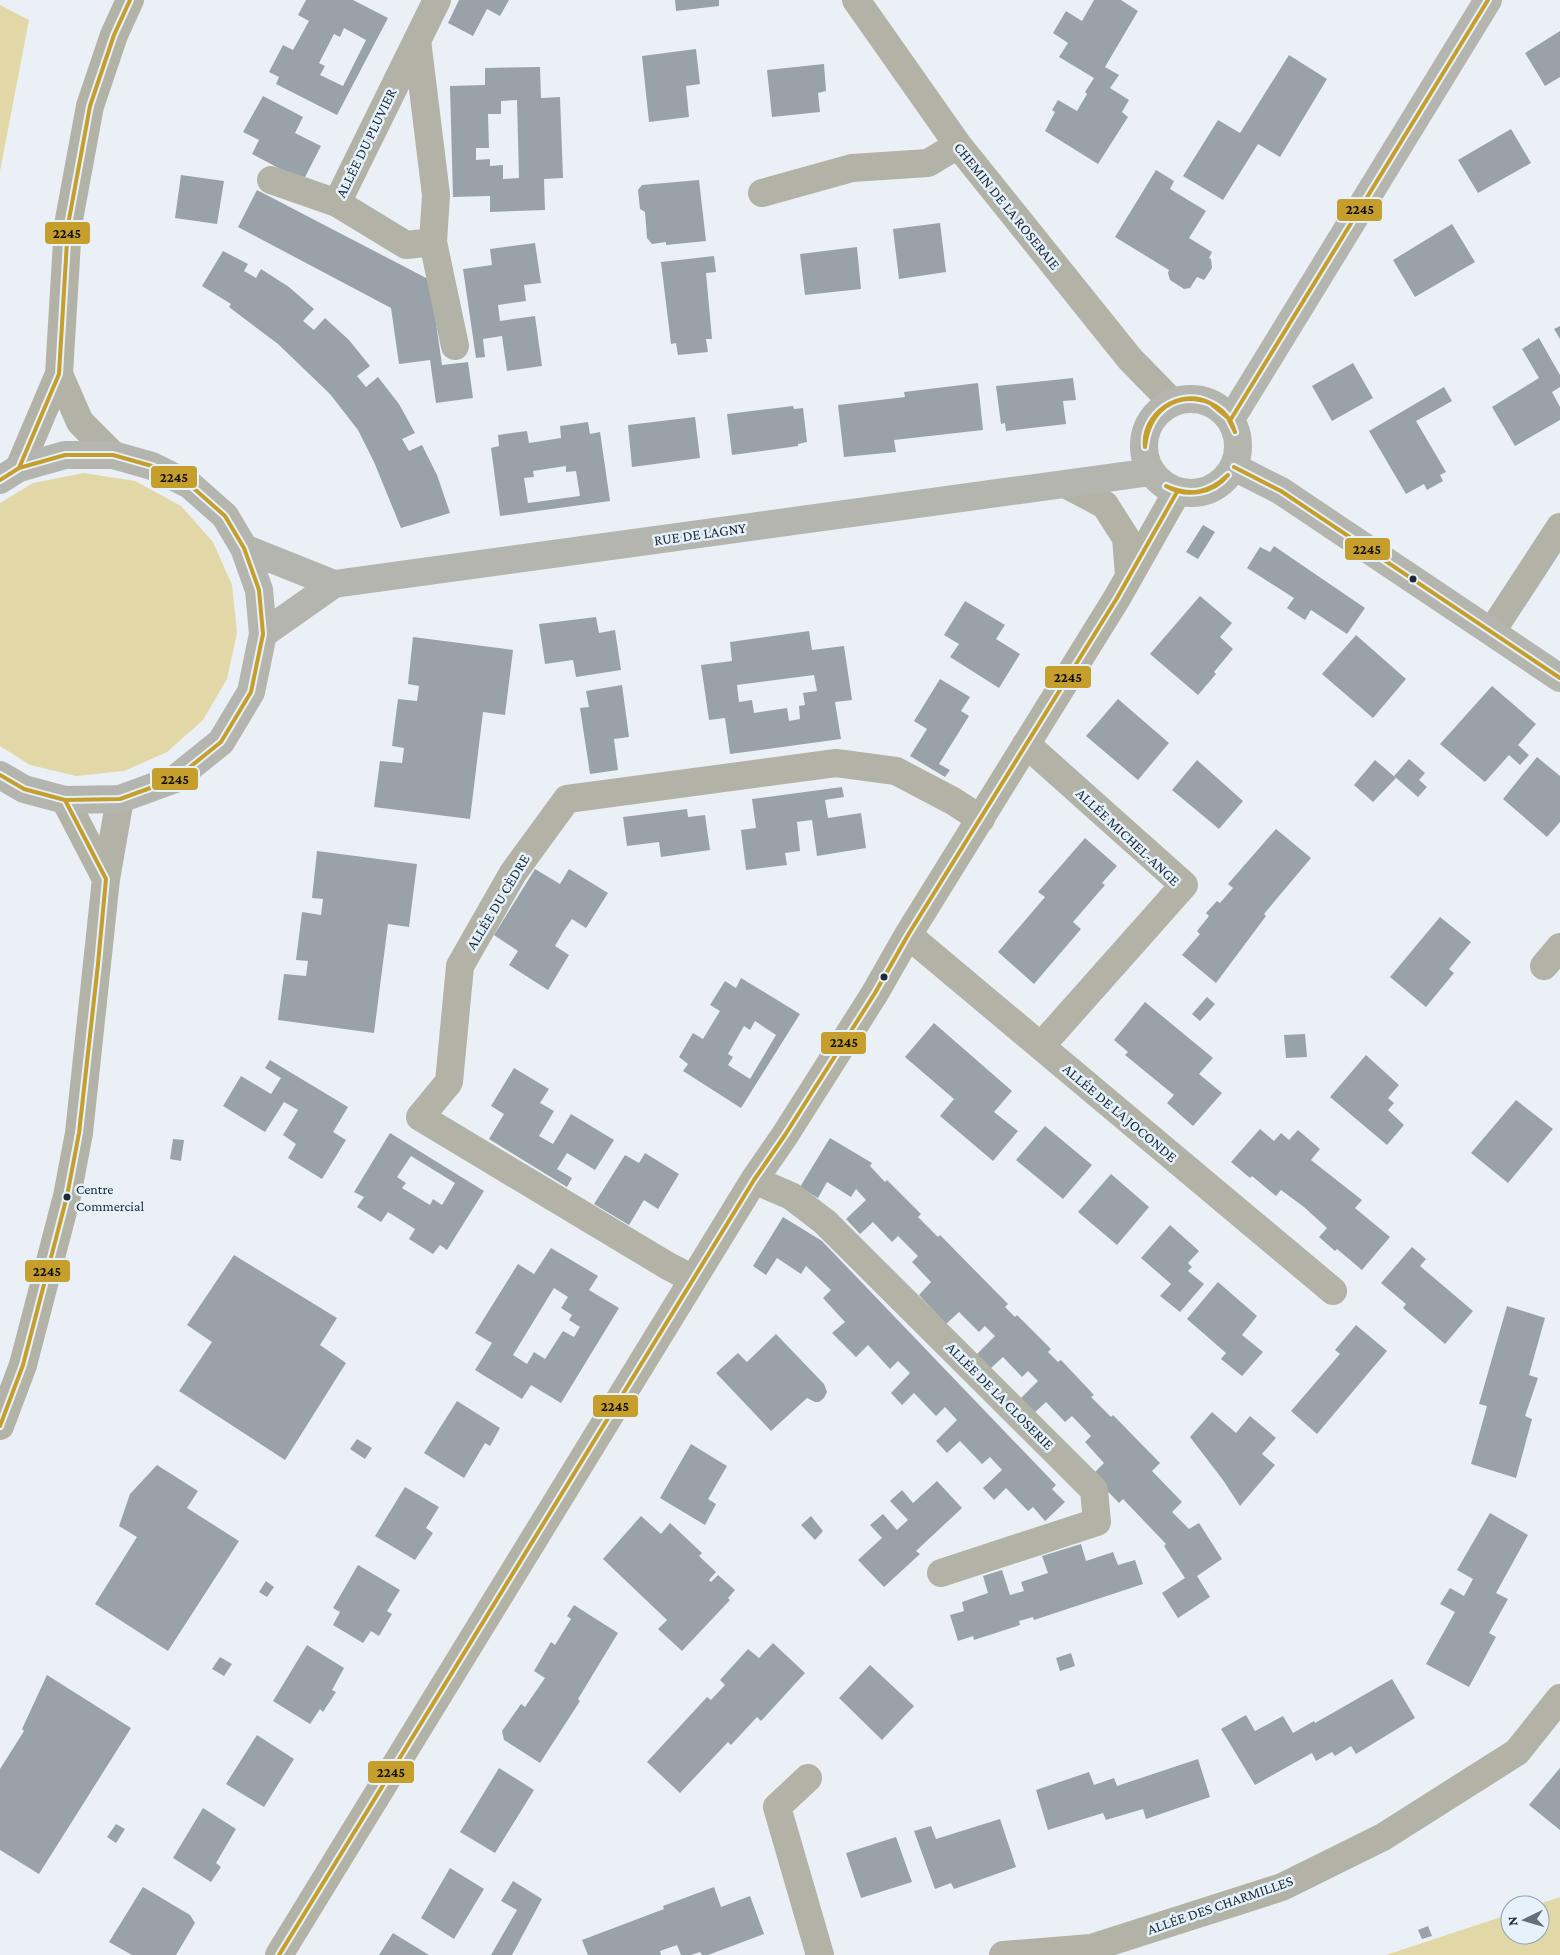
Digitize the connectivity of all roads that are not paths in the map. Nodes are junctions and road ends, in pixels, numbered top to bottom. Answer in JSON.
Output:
{"nodes":[{"id":1,"x":130,"y":0,"type":"edge"},
{"id":2,"x":437,"y":0,"type":"edge"},
{"id":3,"x":856,"y":0,"type":"edge"},
{"id":4,"x":1488,"y":0,"type":"edge"},
{"id":5,"x":417,"y":40,"type":"junction"},
{"id":6,"x":958,"y":145,"type":"junction"},
{"id":7,"x":271,"y":180,"type":"dead end"},
{"id":8,"x":762,"y":193,"type":"dead end"},
{"id":9,"x":337,"y":203,"type":"junction"},
{"id":10,"x":433,"y":242,"type":"junction"},
{"id":11,"x":455,"y":346,"type":"dead end"},
{"id":12,"x":59,"y":374,"type":"junction"},
{"id":13,"x":1172,"y":402,"type":"junction"},
{"id":14,"x":1231,"y":419,"type":"junction"},
{"id":15,"x":112,"y":455,"type":"junction"},
{"id":16,"x":1234,"y":467,"type":"junction"},
{"id":17,"x":1151,"y":472,"type":"junction"},
{"id":18,"x":10,"y":474,"type":"edge"},
{"id":19,"x":1067,"y":485,"type":"junction"},
{"id":20,"x":1177,"y":492,"type":"junction"},
{"id":21,"x":1560,"y":528,"type":"edge"},
{"id":22,"x":244,"y":548,"type":"junction"},
{"id":23,"x":1129,"y":576,"type":"junction"},
{"id":24,"x":334,"y":584,"type":"junction"},
{"id":25,"x":1492,"y":631,"type":"junction"},
{"id":26,"x":263,"y":634,"type":"junction"},
{"id":27,"x":1560,"y":678,"type":"edge"},
{"id":28,"x":1026,"y":744,"type":"junction"},
{"id":29,"x":0,"y":775,"type":"edge"},
{"id":30,"x":120,"y":799,"type":"junction"},
{"id":31,"x":65,"y":800,"type":"junction"},
{"id":32,"x":981,"y":819,"type":"junction"},
{"id":33,"x":106,"y":879,"type":"junction"},
{"id":34,"x":908,"y":935,"type":"junction"},
{"id":35,"x":1041,"y":1046,"type":"junction"},
{"id":36,"x":754,"y":1180,"type":"junction"},
{"id":37,"x":693,"y":1279,"type":"junction"},
{"id":38,"x":1333,"y":1291,"type":"dead end"},
{"id":39,"x":0,"y":1426,"type":"edge"},
{"id":40,"x":941,"y":1573,"type":"dead end"},
{"id":41,"x":1560,"y":1698,"type":"edge"},
{"id":42,"x":808,"y":1778,"type":"dead end"},
{"id":43,"x":279,"y":1955,"type":"edge"},
{"id":44,"x":820,"y":1955,"type":"edge"},
{"id":45,"x":1003,"y":1955,"type":"edge"}],
"edges":[{"from":1,"to":12,"type":"street"},
{"from":2,"to":5,"type":"street","name":"ALLÉE DU PLUVIER"},
{"from":3,"to":6,"type":"street","name":"CHEMIN DE LA ROSERAIE"},
{"from":4,"to":14,"type":"main road"},
{"from":5,"to":9,"type":"street","name":"ALLÉE DU PLUVIER"},
{"from":5,"to":10,"type":"street"},
{"from":6,"to":8,"type":"street"},
{"from":6,"to":13,"type":"street","name":"CHEMIN DE LA ROSERAIE"},
{"from":7,"to":9,"type":"street"},
{"from":9,"to":10,"type":"street","name":"ALLÉE DU PLUVIER"},
{"from":10,"to":11,"type":"street"},
{"from":12,"to":15,"type":"street"},
{"from":12,"to":18,"type":"street"},
{"from":13,"to":14,"type":"main road"},
{"from":13,"to":17,"type":"main road"},
{"from":14,"to":16,"type":"main road"},
{"from":15,"to":18,"type":"main road"},
{"from":15,"to":22,"type":"main road"},
{"from":16,"to":20,"type":"main road"},
{"from":16,"to":25,"type":"main road"},
{"from":17,"to":19,"type":"main road","name":"RUE DE LAGNY"},
{"from":17,"to":20,"type":"main road"},
{"from":19,"to":23,"type":"street"},
{"from":19,"to":24,"type":"main road","name":"RUE DE LAGNY"},
{"from":20,"to":23,"type":"street"},
{"from":21,"to":25,"type":"street"},
{"from":22,"to":24,"type":"main road","name":"RUE DE LAGNY"},
{"from":22,"to":26,"type":"main road"},
{"from":23,"to":28,"type":"street"},
{"from":24,"to":26,"type":"main road","name":"RUE DE LAGNY"},
{"from":25,"to":27,"type":"main road"},
{"from":26,"to":30,"type":"main road"},
{"from":28,"to":32,"type":"street"},
{"from":28,"to":35,"type":"street","name":"ALLÉE MICHEL-ANGE"},
{"from":29,"to":31,"type":"main road"},
{"from":30,"to":31,"type":"main road"},
{"from":30,"to":33,"type":"street"},
{"from":31,"to":33,"type":"street"},
{"from":32,"to":34,"type":"street"},
{"from":32,"to":37,"type":"street","name":"ALLÉE DU CÈDRE"},
{"from":33,"to":39,"type":"street"},
{"from":34,"to":35,"type":"street","name":"ALLÉE DE LA JOCONDE"},
{"from":34,"to":36,"type":"street"},
{"from":35,"to":38,"type":"street","name":"ALLÉE DE LA JOCONDE"},
{"from":36,"to":37,"type":"street"},
{"from":36,"to":40,"type":"street","name":"ALLÉE DE LA CLOSERIE"},
{"from":37,"to":43,"type":"street"},
{"from":41,"to":45,"type":"street","name":"ALLÉE DES CHARMILLES"},
{"from":42,"to":44,"type":"street"}]}
